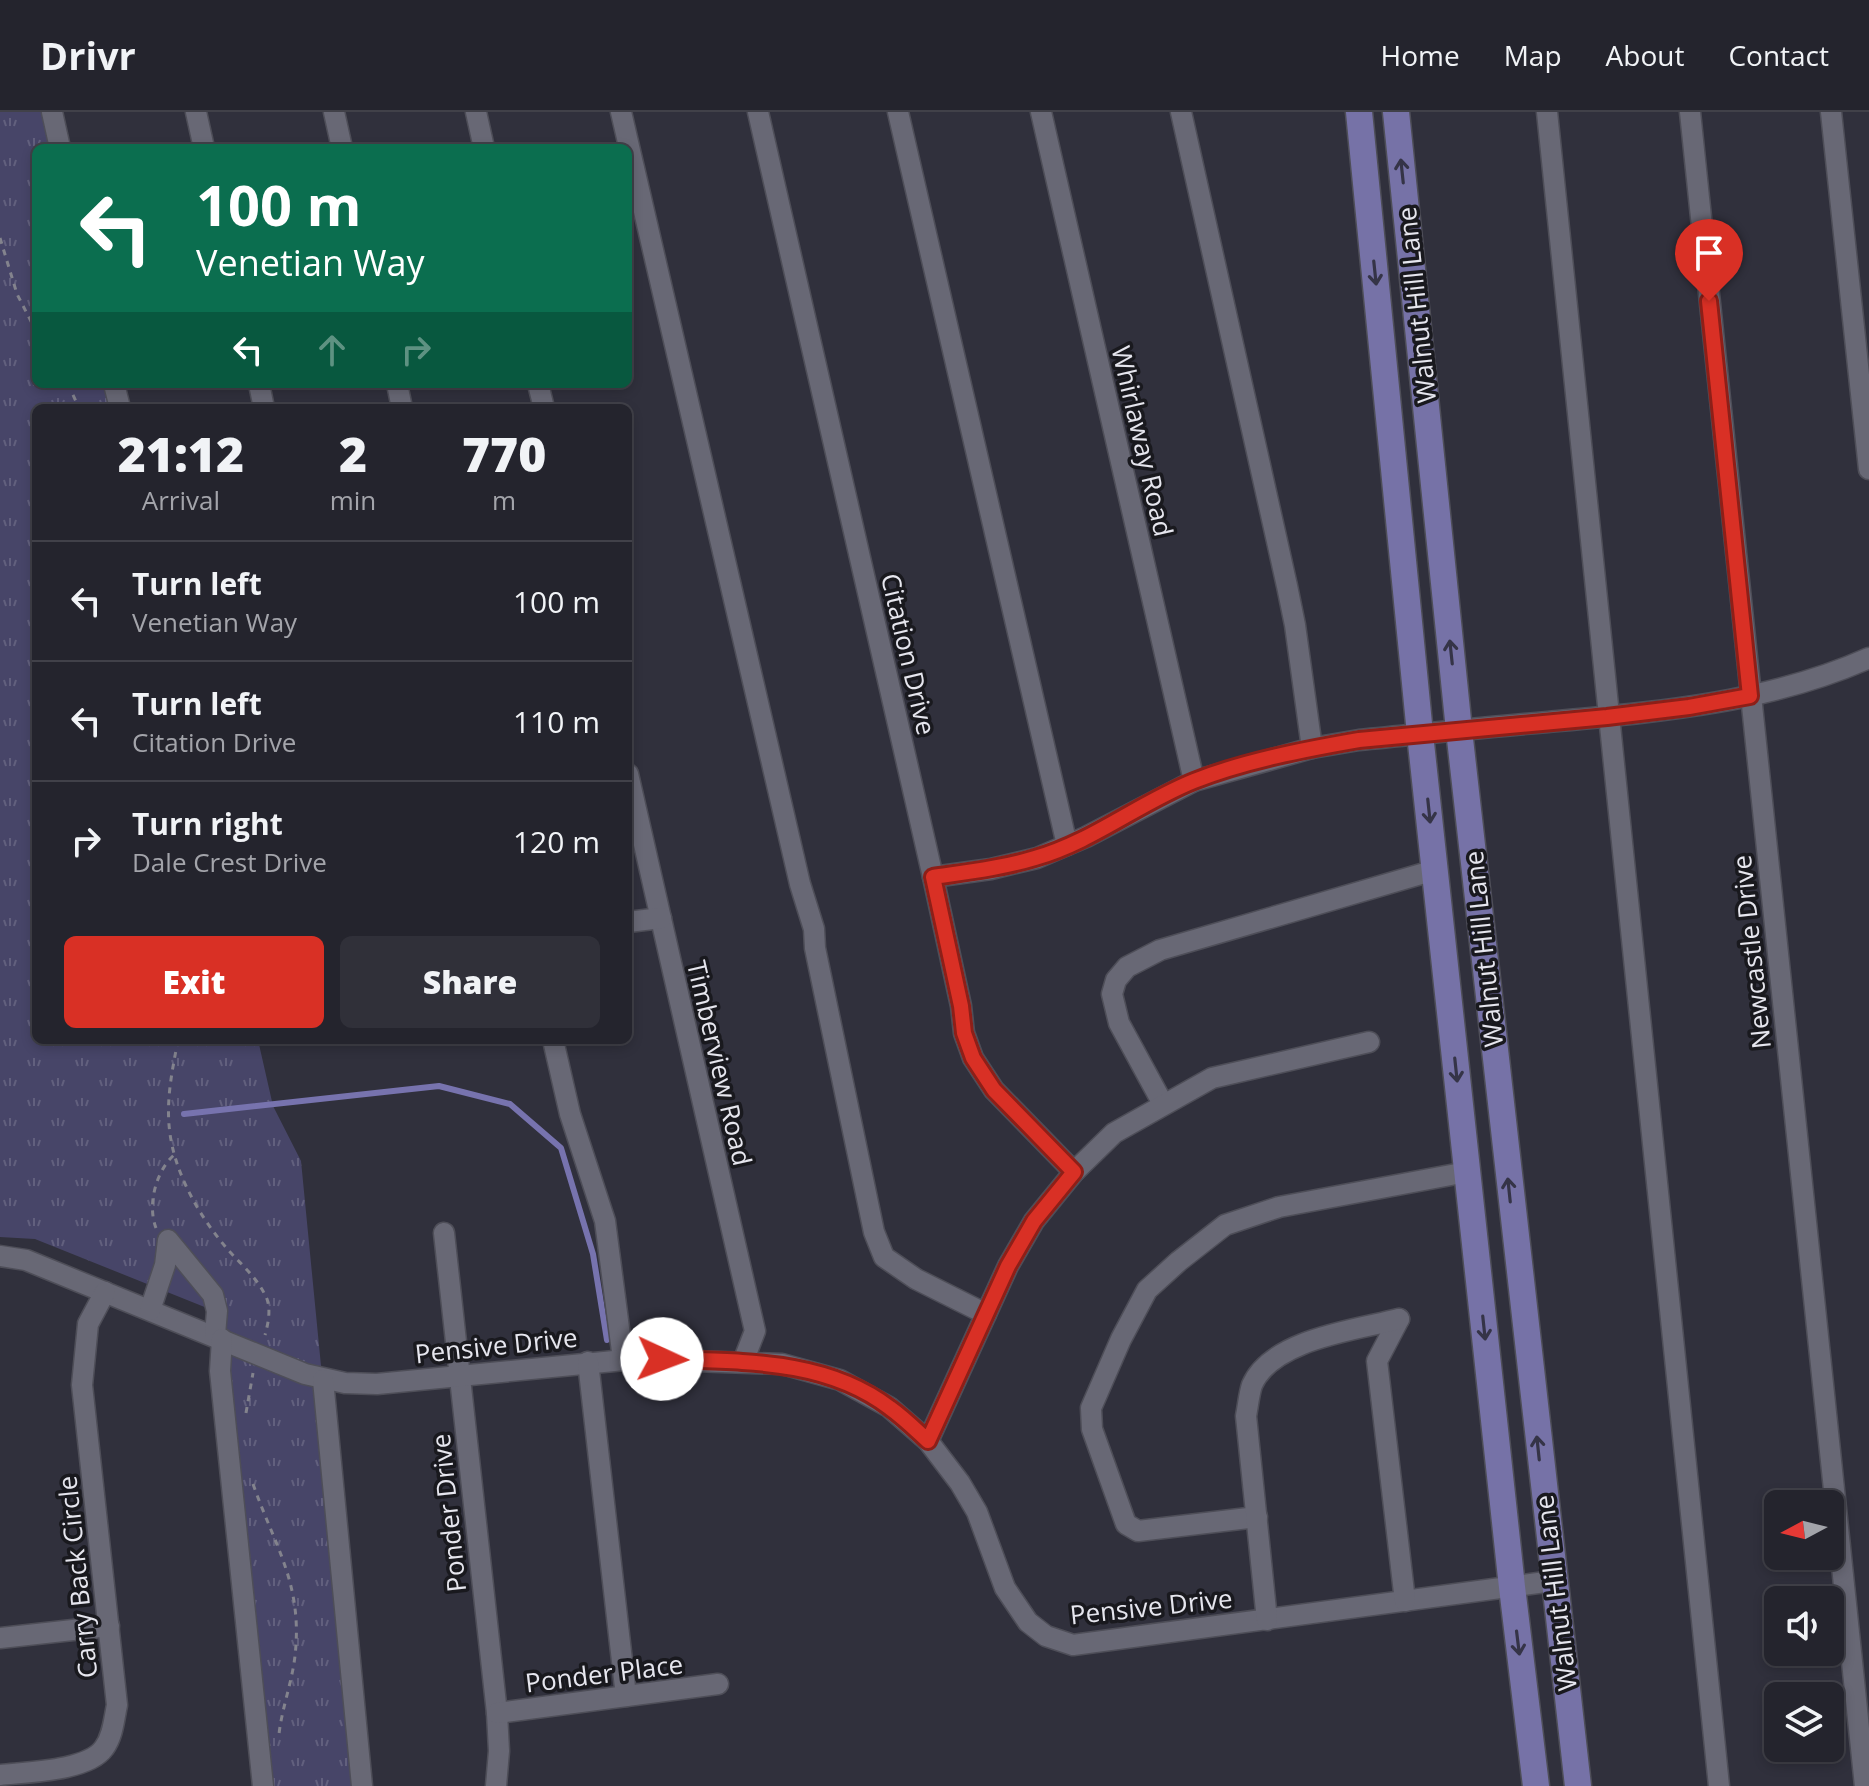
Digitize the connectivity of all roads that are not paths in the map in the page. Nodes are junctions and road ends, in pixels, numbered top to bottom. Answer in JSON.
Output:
{"nodes":[{"id":1,"x":52,"y":112,"type":"edge"},
{"id":2,"x":196,"y":112,"type":"edge"},
{"id":3,"x":334,"y":112,"type":"edge"},
{"id":4,"x":476,"y":112,"type":"edge"},
{"id":5,"x":621,"y":112,"type":"edge"},
{"id":6,"x":758,"y":112,"type":"edge"},
{"id":7,"x":898,"y":112,"type":"edge"},
{"id":8,"x":1041,"y":112,"type":"edge"},
{"id":9,"x":1181,"y":112,"type":"edge"},
{"id":10,"x":1359,"y":112,"type":"edge"},
{"id":11,"x":1396,"y":112,"type":"edge"},
{"id":12,"x":1547,"y":112,"type":"edge"},
{"id":13,"x":1690,"y":112,"type":"edge"},
{"id":14,"x":1831,"y":112,"type":"edge"},
{"id":15,"x":59,"y":144,"type":"edge"},
{"id":16,"x":203,"y":144,"type":"edge"},
{"id":17,"x":341,"y":144,"type":"edge"},
{"id":18,"x":483,"y":144,"type":"edge"},
{"id":19,"x":628,"y":144,"type":"edge"},
{"id":20,"x":632,"y":159,"type":"edge"},
{"id":21,"x":1869,"y":469,"type":"edge"},
{"id":22,"x":1869,"y":658,"type":"edge"},
{"id":23,"x":1750,"y":696,"type":"junction"},
{"id":24,"x":1607,"y":717,"type":"junction"},
{"id":25,"x":1459,"y":730,"type":"junction"},
{"id":26,"x":1420,"y":734,"type":"junction"},
{"id":27,"x":1312,"y":748,"type":"junction"},
{"id":28,"x":1194,"y":781,"type":"junction"},
{"id":29,"x":632,"y":791,"type":"edge"},
{"id":30,"x":1067,"y":845,"type":"junction"},
{"id":31,"x":1435,"y":870,"type":"junction"},
{"id":32,"x":933,"y":877,"type":"junction"},
{"id":33,"x":661,"y":918,"type":"junction"},
{"id":34,"x":632,"y":922,"type":"edge"},
{"id":35,"x":1369,"y":1042,"type":"dead end"},
{"id":36,"x":554,"y":1044,"type":"edge"},
{"id":37,"x":1163,"y":1104,"type":"junction"},
{"id":38,"x":1074,"y":1172,"type":"junction"},
{"id":39,"x":1467,"y":1172,"type":"junction"},
{"id":40,"x":444,"y":1233,"type":"dead end"},
{"id":41,"x":0,"y":1256,"type":"edge"},
{"id":42,"x":105,"y":1292,"type":"junction"},
{"id":43,"x":150,"y":1310,"type":"junction"},
{"id":44,"x":986,"y":1314,"type":"junction"},
{"id":45,"x":218,"y":1337,"type":"junction"},
{"id":46,"x":623,"y":1359,"type":"junction"},
{"id":47,"x":588,"y":1362,"type":"junction"},
{"id":48,"x":743,"y":1362,"type":"junction"},
{"id":49,"x":458,"y":1375,"type":"junction"},
{"id":50,"x":323,"y":1380,"type":"junction"},
{"id":51,"x":928,"y":1441,"type":"junction"},
{"id":52,"x":1257,"y":1517,"type":"junction"},
{"id":53,"x":1553,"y":1581,"type":"junction"},
{"id":54,"x":1512,"y":1587,"type":"junction"},
{"id":55,"x":1405,"y":1601,"type":"junction"},
{"id":56,"x":1267,"y":1620,"type":"junction"},
{"id":57,"x":109,"y":1626,"type":"junction"},
{"id":58,"x":0,"y":1638,"type":"edge"},
{"id":59,"x":718,"y":1684,"type":"dead end"},
{"id":60,"x":626,"y":1696,"type":"junction"},
{"id":61,"x":497,"y":1713,"type":"junction"},
{"id":62,"x":0,"y":1775,"type":"edge"},
{"id":63,"x":263,"y":1786,"type":"edge"},
{"id":64,"x":362,"y":1786,"type":"edge"},
{"id":65,"x":496,"y":1786,"type":"edge"},
{"id":66,"x":1536,"y":1786,"type":"edge"},
{"id":67,"x":1578,"y":1786,"type":"edge"},
{"id":68,"x":1719,"y":1786,"type":"edge"},
{"id":69,"x":1865,"y":1786,"type":"edge"}],
"edges":[{"from":1,"to":15,"type":"street"},
{"from":2,"to":16,"type":"street"},
{"from":3,"to":17,"type":"street"},
{"from":4,"to":18,"type":"street"},
{"from":5,"to":19,"type":"street"},
{"from":6,"to":32,"type":"street","name":"Citation Drive"},
{"from":7,"to":30,"type":"street"},
{"from":8,"to":28,"type":"street","name":"Whirlaway Road"},
{"from":9,"to":27,"type":"street"},
{"from":10,"to":26,"type":"main road","name":"Walnut Hill Lane","one_way":true},
{"from":25,"to":11,"type":"main road","name":"Walnut Hill Lane","one_way":true},
{"from":12,"to":24,"type":"street"},
{"from":13,"to":23,"type":"street","name":"Newcastle Drive"},
{"from":14,"to":21,"type":"street"},
{"from":20,"to":44,"type":"street"},
{"from":22,"to":23,"type":"street"},
{"from":23,"to":24,"type":"street"},
{"from":23,"to":69,"type":"street","name":"Newcastle Drive"},
{"from":24,"to":25,"type":"street"},
{"from":24,"to":68,"type":"street"},
{"from":25,"to":26,"type":"street"},
{"from":53,"to":25,"type":"main road","name":"Walnut Hill Lane","one_way":true},
{"from":26,"to":27,"type":"street"},
{"from":26,"to":31,"type":"main road","name":"Walnut Hill Lane","one_way":true},
{"from":27,"to":28,"type":"street"},
{"from":28,"to":30,"type":"street"},
{"from":29,"to":33,"type":"street","name":"Timberview Road"},
{"from":30,"to":32,"type":"street"},
{"from":31,"to":37,"type":"street"},
{"from":31,"to":39,"type":"main road","name":"Walnut Hill Lane","one_way":true},
{"from":32,"to":38,"type":"street","name":"Citation Drive"},
{"from":33,"to":34,"type":"street"},
{"from":33,"to":48,"type":"street","name":"Timberview Road"},
{"from":35,"to":37,"type":"street"},
{"from":36,"to":46,"type":"street"},
{"from":37,"to":38,"type":"street"},
{"from":38,"to":44,"type":"street"},
{"from":39,"to":52,"type":"street"},
{"from":39,"to":54,"type":"main road","name":"Walnut Hill Lane","one_way":true},
{"from":40,"to":49,"type":"street","name":"Ponder Drive"},
{"from":41,"to":42,"type":"street","name":"Pensive Drive"},
{"from":42,"to":43,"type":"street","name":"Pensive Drive"},
{"from":42,"to":57,"type":"street","name":"Carry Back Circle"},
{"from":43,"to":45,"type":"street","name":"Pensive Drive"},
{"from":43,"to":45,"type":"street"},
{"from":44,"to":51,"type":"street"},
{"from":45,"to":50,"type":"street","name":"Pensive Drive"},
{"from":45,"to":63,"type":"street"},
{"from":46,"to":47,"type":"street","name":"Pensive Drive"},
{"from":46,"to":48,"type":"street","name":"Pensive Drive"},
{"from":47,"to":49,"type":"street","name":"Pensive Drive"},
{"from":47,"to":60,"type":"street"},
{"from":48,"to":51,"type":"street","name":"Pensive Drive"},
{"from":49,"to":50,"type":"street","name":"Pensive Drive"},
{"from":49,"to":61,"type":"street","name":"Ponder Drive"},
{"from":50,"to":64,"type":"street"},
{"from":51,"to":56,"type":"street","name":"Pensive Drive"},
{"from":52,"to":55,"type":"street"},
{"from":52,"to":56,"type":"street"},
{"from":53,"to":54,"type":"street","name":"Pensive Drive"},
{"from":53,"to":67,"type":"main road","name":"Walnut Hill Lane"},
{"from":54,"to":55,"type":"street","name":"Pensive Drive"},
{"from":54,"to":66,"type":"main road","name":"Walnut Hill Lane","one_way":true},
{"from":55,"to":56,"type":"street","name":"Pensive Drive"},
{"from":57,"to":58,"type":"street"},
{"from":57,"to":62,"type":"street","name":"Carry Back Circle"},
{"from":59,"to":60,"type":"street","name":"Ponder Place"},
{"from":60,"to":61,"type":"street","name":"Ponder Place"},
{"from":61,"to":65,"type":"street","name":"Ponder Drive"}]}
